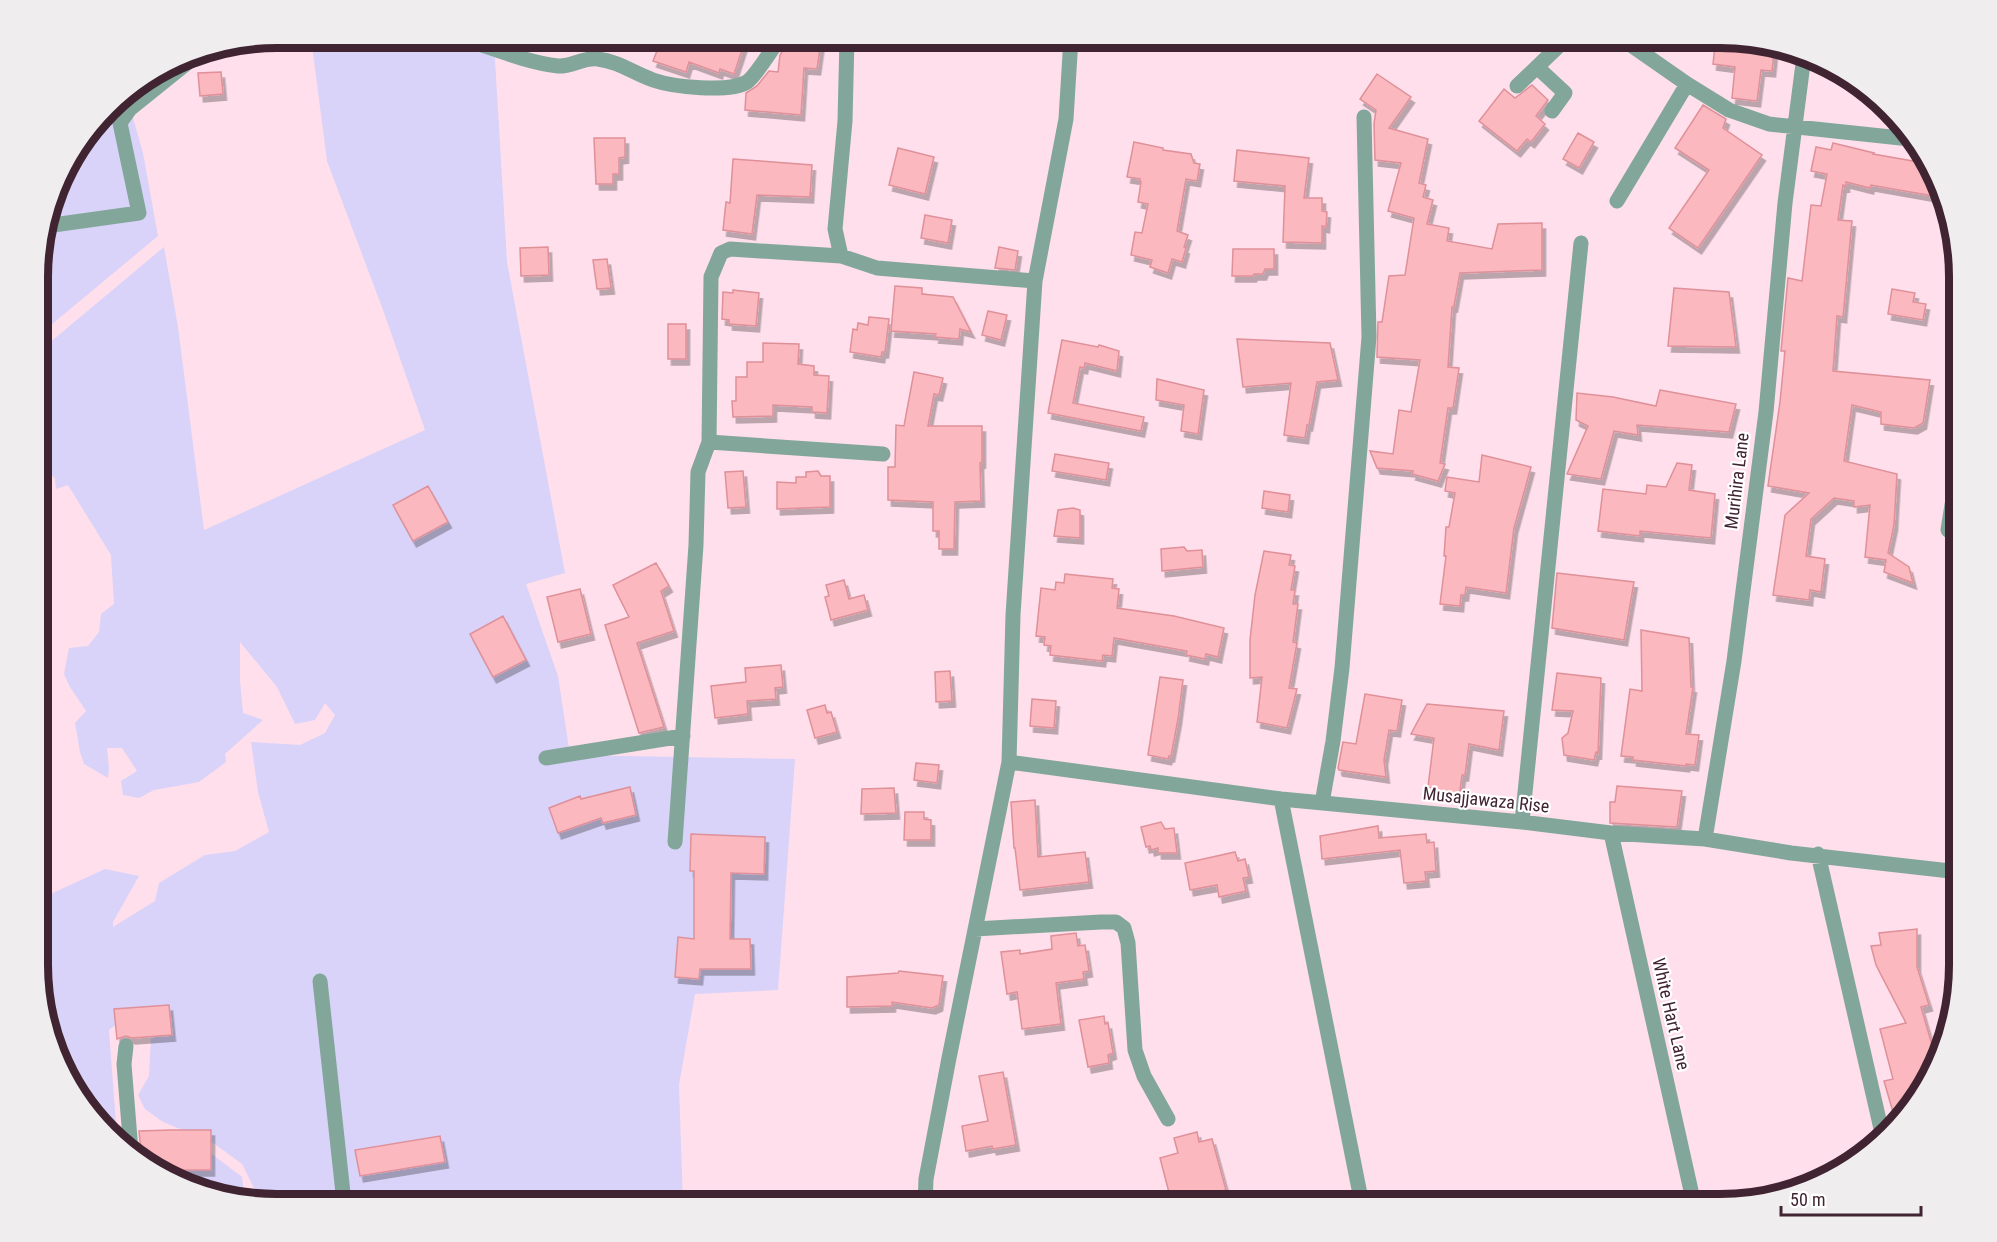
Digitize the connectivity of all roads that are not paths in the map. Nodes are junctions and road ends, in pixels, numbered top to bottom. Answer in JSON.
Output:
{"nodes":[{"id":1,"x":491,"y":48,"type":"edge"},
{"id":2,"x":772,"y":48,"type":"edge"},
{"id":3,"x":847,"y":48,"type":"edge"},
{"id":4,"x":1070,"y":48,"type":"edge"},
{"id":5,"x":1557,"y":48,"type":"edge"},
{"id":6,"x":1635,"y":48,"type":"edge"},
{"id":7,"x":1803,"y":63,"type":"edge"},
{"id":8,"x":1537,"y":67,"type":"junction"},
{"id":9,"x":176,"y":72,"type":"edge"},
{"id":10,"x":1687,"y":84,"type":"junction"},
{"id":11,"x":1517,"y":86,"type":"dead end"},
{"id":12,"x":1552,"y":111,"type":"dead end"},
{"id":13,"x":1364,"y":117,"type":"dead end"},
{"id":14,"x":1795,"y":127,"type":"junction"},
{"id":15,"x":1902,"y":138,"type":"edge"},
{"id":16,"x":1617,"y":201,"type":"dead end"},
{"id":17,"x":54,"y":225,"type":"edge"},
{"id":18,"x":1581,"y":243,"type":"dead end"},
{"id":19,"x":842,"y":256,"type":"junction"},
{"id":20,"x":1035,"y":281,"type":"junction"},
{"id":21,"x":709,"y":442,"type":"junction"},
{"id":22,"x":883,"y":454,"type":"dead end"},
{"id":23,"x":1949,"y":524,"type":"edge"},
{"id":24,"x":1948,"y":530,"type":"dead end"},
{"id":25,"x":683,"y":736,"type":"junction"},
{"id":26,"x":546,"y":758,"type":"dead end"},
{"id":27,"x":1009,"y":762,"type":"junction"},
{"id":28,"x":1281,"y":799,"type":"junction"},
{"id":29,"x":1322,"y":803,"type":"junction"},
{"id":30,"x":1522,"y":822,"type":"junction"},
{"id":31,"x":1611,"y":833,"type":"junction"},
{"id":32,"x":1705,"y":839,"type":"junction"},
{"id":33,"x":675,"y":842,"type":"dead end"},
{"id":34,"x":1818,"y":854,"type":"junction"},
{"id":35,"x":1949,"y":871,"type":"edge"},
{"id":36,"x":975,"y":929,"type":"junction"},
{"id":37,"x":320,"y":981,"type":"dead end"},
{"id":38,"x":126,"y":1046,"type":"dead end"},
{"id":39,"x":1168,"y":1119,"type":"dead end"},
{"id":40,"x":1881,"y":1128,"type":"edge"},
{"id":41,"x":130,"y":1140,"type":"edge"},
{"id":42,"x":343,"y":1194,"type":"edge"},
{"id":43,"x":926,"y":1194,"type":"edge"},
{"id":44,"x":1360,"y":1194,"type":"edge"},
{"id":45,"x":1692,"y":1194,"type":"edge"}],
"edges":[{"from":1,"to":2,"type":"street"},
{"from":3,"to":19,"type":"street"},
{"from":4,"to":20,"type":"street"},
{"from":5,"to":8,"type":"street"},
{"from":6,"to":10,"type":"street"},
{"from":7,"to":14,"type":"street","name":"Murihira Lane"},
{"from":8,"to":11,"type":"street"},
{"from":8,"to":12,"type":"street"},
{"from":9,"to":17,"type":"street"},
{"from":10,"to":14,"type":"street"},
{"from":10,"to":16,"type":"street"},
{"from":13,"to":29,"type":"street"},
{"from":14,"to":15,"type":"street"},
{"from":14,"to":32,"type":"street","name":"Murihira Lane"},
{"from":18,"to":30,"type":"street"},
{"from":19,"to":20,"type":"street"},
{"from":19,"to":21,"type":"street"},
{"from":20,"to":27,"type":"street"},
{"from":21,"to":22,"type":"street"},
{"from":21,"to":25,"type":"street"},
{"from":23,"to":24,"type":"street"},
{"from":25,"to":26,"type":"street"},
{"from":25,"to":33,"type":"street"},
{"from":27,"to":28,"type":"street","name":"Musajjawaza Rise"},
{"from":27,"to":36,"type":"street"},
{"from":28,"to":29,"type":"street","name":"Musajjawaza Rise"},
{"from":28,"to":44,"type":"street"},
{"from":29,"to":30,"type":"street","name":"Musajjawaza Rise"},
{"from":30,"to":31,"type":"street","name":"Musajjawaza Rise"},
{"from":31,"to":32,"type":"street","name":"Musajjawaza Rise"},
{"from":31,"to":45,"type":"street","name":"White Hart Lane"},
{"from":32,"to":34,"type":"street","name":"Musajjawaza Rise"},
{"from":34,"to":35,"type":"street","name":"Musajjawaza Rise"},
{"from":34,"to":40,"type":"street"},
{"from":36,"to":39,"type":"street"},
{"from":36,"to":43,"type":"street"},
{"from":37,"to":42,"type":"street"},
{"from":38,"to":41,"type":"street"}]}
